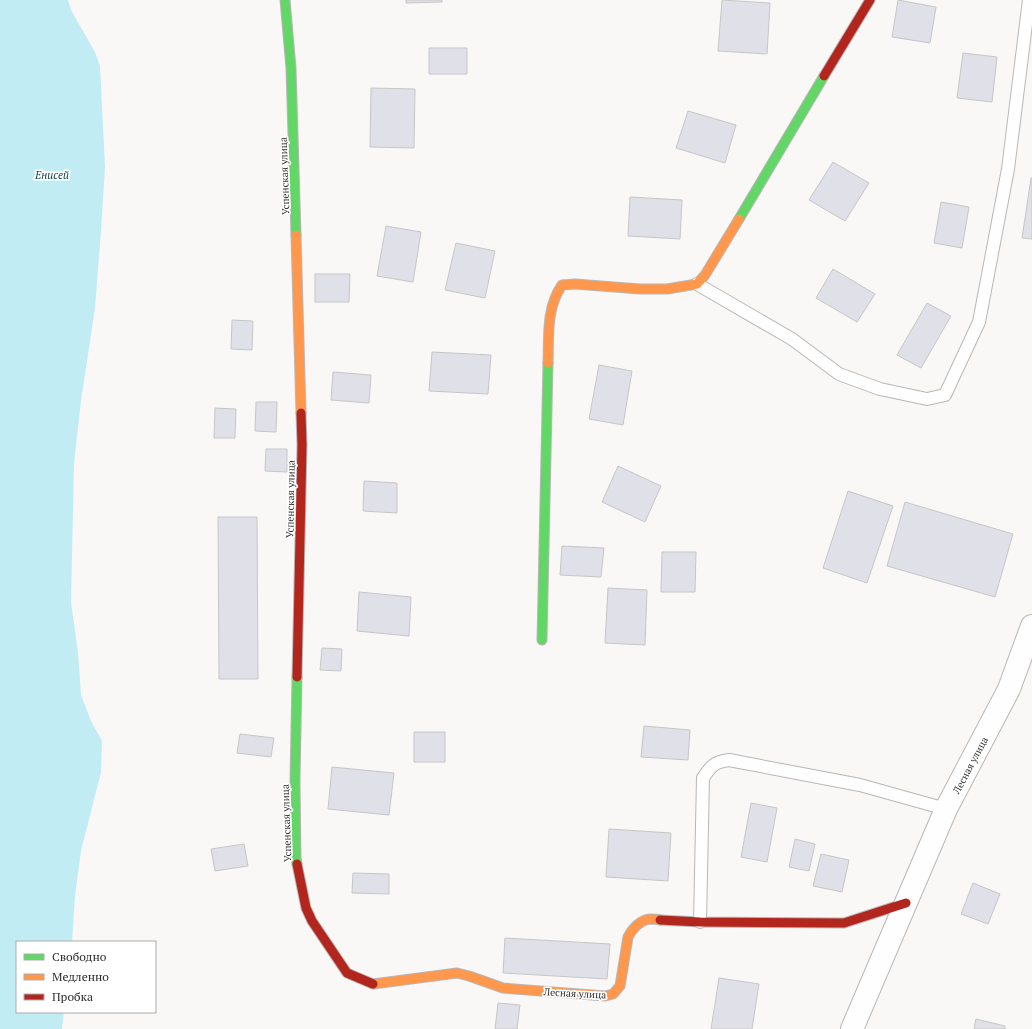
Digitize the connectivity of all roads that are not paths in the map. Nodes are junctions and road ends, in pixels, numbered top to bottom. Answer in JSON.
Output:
{"nodes":[{"id":1,"x":285,"y":0,"type":"edge"},
{"id":2,"x":870,"y":0,"type":"edge"},
{"id":3,"x":1029,"y":0,"type":"edge"},
{"id":4,"x":697,"y":284,"type":"junction"},
{"id":5,"x":1032,"y":626,"type":"edge"},
{"id":6,"x":542,"y":640,"type":"dead end"},
{"id":7,"x":946,"y":809,"type":"junction"},
{"id":8,"x":906,"y":903,"type":"junction"},
{"id":9,"x":700,"y":922,"type":"junction"},
{"id":10,"x":359,"y":978,"type":"joint"},
{"id":11,"x":852,"y":1029,"type":"edge"}],
"edges":[{"from":1,"to":10,"type":"street","name":"Успенская улица"},
{"from":2,"to":4,"type":"street"},
{"from":3,"to":4,"type":"lane"},
{"from":4,"to":6,"type":"street"},
{"from":5,"to":7,"type":"street","name":"Лесная улица"},
{"from":7,"to":8,"type":"street","name":"Лесная улица"},
{"from":7,"to":9,"type":"lane"},
{"from":8,"to":9,"type":"street","name":"Лесная улица"},
{"from":8,"to":11,"type":"street","name":"Лесная улица"},
{"from":9,"to":10,"type":"street","name":"Лесная улица"}]}
